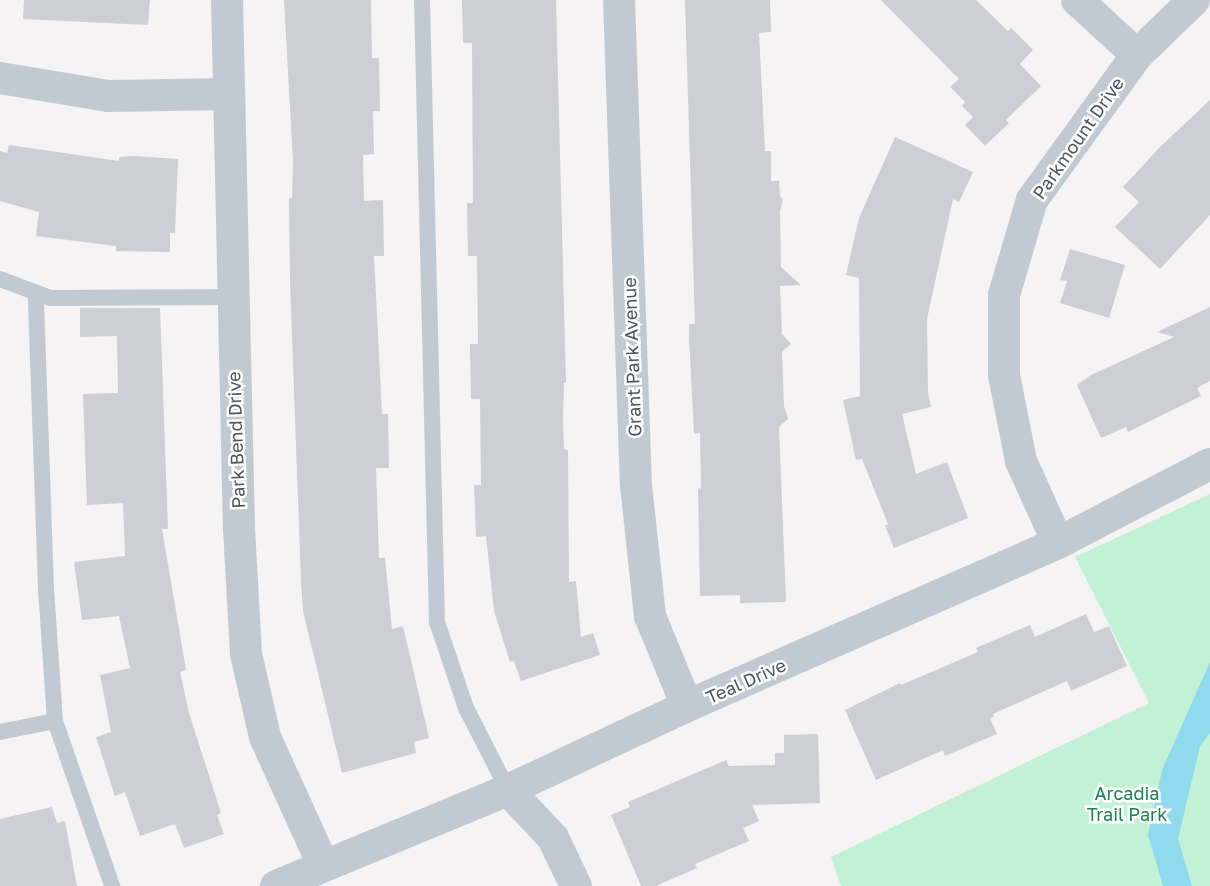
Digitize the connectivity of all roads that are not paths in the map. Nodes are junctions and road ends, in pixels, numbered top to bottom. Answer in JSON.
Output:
{"nodes":[{"id":1,"x":227,"y":0,"type":"edge"},
{"id":2,"x":422,"y":0,"type":"edge"},
{"id":3,"x":620,"y":0,"type":"edge"},
{"id":4,"x":1077,"y":0,"type":"edge"},
{"id":5,"x":1194,"y":0,"type":"edge"},
{"id":6,"x":1137,"y":55,"type":"junction"},
{"id":7,"x":0,"y":78,"type":"edge"},
{"id":8,"x":228,"y":94,"type":"junction"},
{"id":9,"x":0,"y":279,"type":"edge"},
{"id":10,"x":36,"y":295,"type":"junction"},
{"id":11,"x":232,"y":297,"type":"junction"},
{"id":12,"x":1210,"y":464,"type":"edge"},
{"id":13,"x":1058,"y":543,"type":"junction"},
{"id":14,"x":687,"y":706,"type":"junction"},
{"id":15,"x":55,"y":721,"type":"junction"},
{"id":16,"x":0,"y":732,"type":"edge"},
{"id":17,"x":508,"y":790,"type":"junction"},
{"id":18,"x":323,"y":865,"type":"junction"},
{"id":19,"x":112,"y":886,"type":"edge"},
{"id":20,"x":276,"y":886,"type":"edge"},
{"id":21,"x":576,"y":886,"type":"edge"}],
"edges":[{"from":1,"to":8,"type":"street","name":"Park Bend Drive"},
{"from":2,"to":17,"type":"lane"},
{"from":3,"to":14,"type":"street","name":"Grant Park Avenue"},
{"from":4,"to":6,"type":"street"},
{"from":5,"to":6,"type":"street","name":"Parkmount Drive"},
{"from":6,"to":13,"type":"street","name":"Parkmount Drive"},
{"from":7,"to":8,"type":"street"},
{"from":8,"to":11,"type":"street","name":"Park Bend Drive"},
{"from":9,"to":10,"type":"lane"},
{"from":10,"to":11,"type":"lane"},
{"from":10,"to":15,"type":"lane"},
{"from":11,"to":18,"type":"street","name":"Park Bend Drive"},
{"from":12,"to":13,"type":"street","name":"Teal Drive"},
{"from":13,"to":14,"type":"street","name":"Teal Drive"},
{"from":14,"to":17,"type":"street","name":"Teal Drive"},
{"from":15,"to":16,"type":"lane"},
{"from":15,"to":19,"type":"lane"},
{"from":17,"to":18,"type":"street","name":"Teal Drive"},
{"from":17,"to":21,"type":"street"},
{"from":18,"to":20,"type":"street","name":"Teal Drive"}]}
